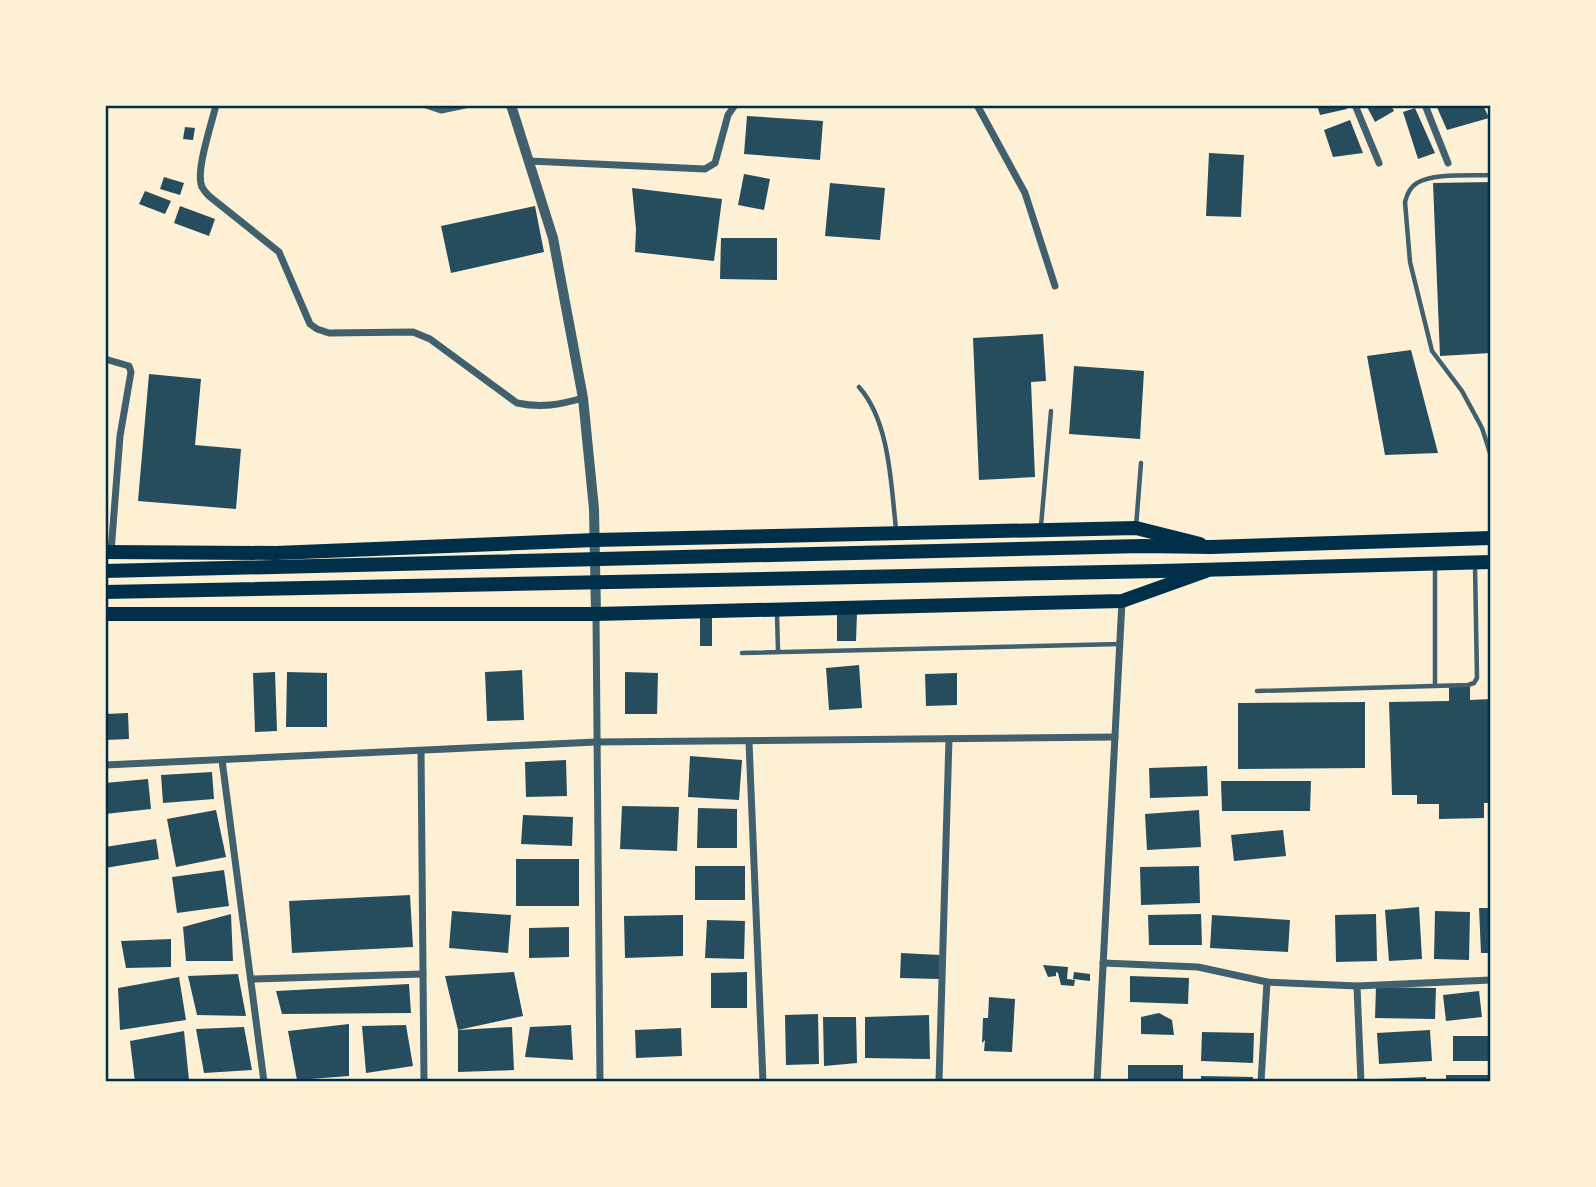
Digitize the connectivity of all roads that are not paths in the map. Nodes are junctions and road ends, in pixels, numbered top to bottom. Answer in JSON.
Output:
{"nodes":[{"id":1,"x":216,"y":105,"type":"edge"},
{"id":2,"x":426,"y":105,"type":"edge"},
{"id":3,"x":465,"y":105,"type":"edge"},
{"id":4,"x":511,"y":105,"type":"edge"},
{"id":5,"x":735,"y":105,"type":"edge"},
{"id":6,"x":978,"y":105,"type":"edge"},
{"id":7,"x":1355,"y":105,"type":"edge"},
{"id":8,"x":1424,"y":105,"type":"edge"},
{"id":9,"x":529,"y":161,"type":"junction"},
{"id":10,"x":1379,"y":163,"type":"dead end"},
{"id":11,"x":1448,"y":163,"type":"dead end"},
{"id":12,"x":1491,"y":175,"type":"edge"},
{"id":13,"x":1055,"y":286,"type":"dead end"},
{"id":14,"x":105,"y":359,"type":"edge"},
{"id":15,"x":859,"y":387,"type":"dead end"},
{"id":16,"x":583,"y":398,"type":"junction"},
{"id":17,"x":1051,"y":411,"type":"dead end"},
{"id":18,"x":1491,"y":456,"type":"edge"},
{"id":19,"x":1141,"y":463,"type":"dead end"},
{"id":20,"x":1136,"y":528,"type":"junction"},
{"id":21,"x":1041,"y":530,"type":"junction"},
{"id":22,"x":897,"y":533,"type":"junction"},
{"id":23,"x":1491,"y":538,"type":"edge"},
{"id":24,"x":595,"y":540,"type":"junction"},
{"id":25,"x":1211,"y":547,"type":"junction"},
{"id":26,"x":108,"y":552,"type":"edge"},
{"id":27,"x":1475,"y":562,"type":"junction"},
{"id":28,"x":1491,"y":562,"type":"edge"},
{"id":29,"x":1435,"y":563,"type":"junction"},
{"id":30,"x":1214,"y":569,"type":"junction"},
{"id":31,"x":105,"y":571,"type":"edge"},
{"id":32,"x":105,"y":592,"type":"edge"},
{"id":33,"x":1122,"y":601,"type":"junction"},
{"id":34,"x":776,"y":610,"type":"junction"},
{"id":35,"x":105,"y":614,"type":"edge"},
{"id":36,"x":596,"y":614,"type":"junction"},
{"id":37,"x":1120,"y":644,"type":"junction"},
{"id":38,"x":778,"y":652,"type":"junction"},
{"id":39,"x":742,"y":653,"type":"dead end"},
{"id":40,"x":1435,"y":686,"type":"junction"},
{"id":41,"x":1257,"y":691,"type":"dead end"},
{"id":42,"x":1115,"y":737,"type":"junction"},
{"id":43,"x":949,"y":739,"type":"junction"},
{"id":44,"x":596,"y":742,"type":"junction"},
{"id":45,"x":749,"y":742,"type":"junction"},
{"id":46,"x":421,"y":751,"type":"junction"},
{"id":47,"x":222,"y":760,"type":"junction"},
{"id":48,"x":105,"y":765,"type":"edge"},
{"id":49,"x":1103,"y":963,"type":"junction"},
{"id":50,"x":423,"y":974,"type":"junction"},
{"id":51,"x":251,"y":979,"type":"junction"},
{"id":52,"x":1491,"y":980,"type":"edge"},
{"id":53,"x":1267,"y":982,"type":"junction"},
{"id":54,"x":1357,"y":986,"type":"junction"},
{"id":55,"x":264,"y":1082,"type":"edge"},
{"id":56,"x":424,"y":1082,"type":"edge"},
{"id":57,"x":600,"y":1082,"type":"edge"},
{"id":58,"x":763,"y":1082,"type":"edge"},
{"id":59,"x":939,"y":1082,"type":"edge"},
{"id":60,"x":1097,"y":1082,"type":"edge"},
{"id":61,"x":1261,"y":1082,"type":"edge"},
{"id":62,"x":1361,"y":1082,"type":"edge"}],
"edges":[{"from":1,"to":16,"type":"street"},
{"from":2,"to":3,"type":"street"},
{"from":4,"to":9,"type":"street"},
{"from":5,"to":9,"type":"street"},
{"from":6,"to":13,"type":"street"},
{"from":7,"to":10,"type":"street"},
{"from":8,"to":11,"type":"street"},
{"from":9,"to":16,"type":"street"},
{"from":12,"to":18,"type":"lane"},
{"from":14,"to":26,"type":"street"},
{"from":15,"to":22,"type":"lane"},
{"from":16,"to":24,"type":"street"},
{"from":17,"to":21,"type":"lane"},
{"from":19,"to":20,"type":"lane"},
{"from":20,"to":21,"type":"main road"},
{"from":20,"to":25,"type":"main road"},
{"from":21,"to":22,"type":"main road"},
{"from":22,"to":24,"type":"main road"},
{"from":23,"to":25,"type":"main road"},
{"from":24,"to":26,"type":"main road"},
{"from":24,"to":36,"type":"street"},
{"from":25,"to":31,"type":"main road"},
{"from":27,"to":28,"type":"main road"},
{"from":27,"to":29,"type":"main road"},
{"from":27,"to":40,"type":"lane"},
{"from":29,"to":30,"type":"main road"},
{"from":29,"to":40,"type":"lane"},
{"from":30,"to":32,"type":"main road"},
{"from":30,"to":33,"type":"main road"},
{"from":33,"to":34,"type":"main road"},
{"from":33,"to":37,"type":"street"},
{"from":34,"to":36,"type":"main road"},
{"from":34,"to":38,"type":"lane"},
{"from":35,"to":36,"type":"main road"},
{"from":36,"to":44,"type":"street"},
{"from":37,"to":38,"type":"lane"},
{"from":37,"to":42,"type":"street"},
{"from":38,"to":39,"type":"lane"},
{"from":40,"to":41,"type":"lane"},
{"from":42,"to":43,"type":"street"},
{"from":42,"to":49,"type":"street"},
{"from":43,"to":45,"type":"street"},
{"from":43,"to":59,"type":"street"},
{"from":44,"to":45,"type":"street"},
{"from":44,"to":46,"type":"street"},
{"from":44,"to":57,"type":"street"},
{"from":45,"to":58,"type":"street"},
{"from":46,"to":47,"type":"street"},
{"from":46,"to":50,"type":"street"},
{"from":47,"to":48,"type":"street"},
{"from":47,"to":51,"type":"street"},
{"from":49,"to":53,"type":"street"},
{"from":49,"to":60,"type":"street"},
{"from":50,"to":51,"type":"street"},
{"from":50,"to":56,"type":"street"},
{"from":51,"to":55,"type":"street"},
{"from":52,"to":54,"type":"street"},
{"from":53,"to":54,"type":"street"},
{"from":53,"to":61,"type":"street"},
{"from":54,"to":62,"type":"street"}]}
